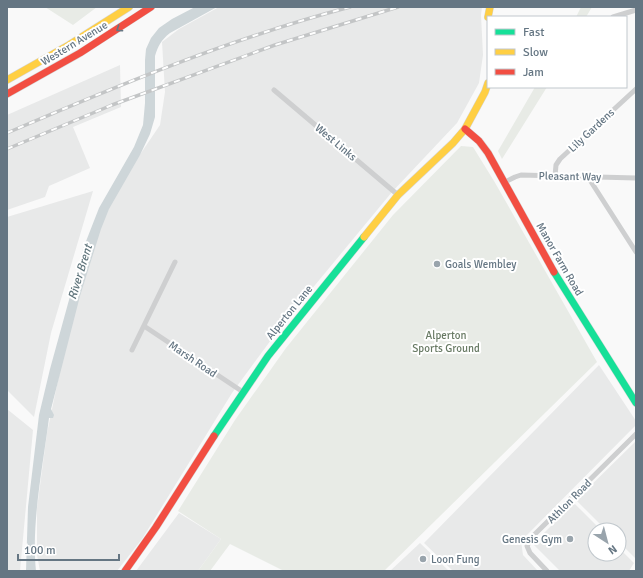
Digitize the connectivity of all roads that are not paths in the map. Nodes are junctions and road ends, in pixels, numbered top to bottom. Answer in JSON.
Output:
{"nodes":[{"id":1,"x":129,"y":7,"type":"edge"},
{"id":2,"x":151,"y":7,"type":"edge"},
{"id":3,"x":636,"y":10,"type":"edge"},
{"id":4,"x":616,"y":16,"type":"edge"},
{"id":5,"x":7,"y":80,"type":"edge"},
{"id":6,"x":487,"y":86,"type":"edge"},
{"id":7,"x":636,"y":89,"type":"edge"},
{"id":8,"x":274,"y":90,"type":"dead end"},
{"id":9,"x":7,"y":94,"type":"edge"},
{"id":10,"x":465,"y":129,"type":"junction"},
{"id":11,"x":555,"y":176,"type":"junction"},
{"id":12,"x":588,"y":177,"type":"junction"},
{"id":13,"x":636,"y":178,"type":"edge"},
{"id":14,"x":505,"y":182,"type":"junction"},
{"id":15,"x":398,"y":195,"type":"junction"},
{"id":16,"x":636,"y":252,"type":"edge"},
{"id":17,"x":175,"y":262,"type":"dead end"},
{"id":18,"x":144,"y":326,"type":"junction"},
{"id":19,"x":132,"y":350,"type":"dead end"},
{"id":20,"x":243,"y":392,"type":"junction"},
{"id":21,"x":636,"y":403,"type":"edge"},
{"id":22,"x":636,"y":434,"type":"edge"},
{"id":23,"x":125,"y":571,"type":"edge"},
{"id":24,"x":547,"y":571,"type":"edge"}],
"edges":[{"from":1,"to":5,"type":"main road","name":"Western Avenue"},
{"from":2,"to":9,"type":"main road","name":"Western Avenue","one_way":true},
{"from":3,"to":4,"type":"street"},
{"from":6,"to":10,"type":"main road","name":"Alperton Lane"},
{"from":7,"to":11,"type":"street","name":"Lily Gardens"},
{"from":8,"to":15,"type":"street","name":"West Links"},
{"from":10,"to":14,"type":"main road","name":"Manor Farm Road"},
{"from":10,"to":15,"type":"main road","name":"Alperton Lane"},
{"from":11,"to":12,"type":"street","name":"Pleasant Way"},
{"from":11,"to":14,"type":"street","name":"Pleasant Way"},
{"from":12,"to":13,"type":"street","name":"Pleasant Way"},
{"from":12,"to":16,"type":"street"},
{"from":14,"to":21,"type":"main road","name":"Manor Farm Road"},
{"from":15,"to":20,"type":"main road","name":"Alperton Lane"},
{"from":17,"to":18,"type":"street"},
{"from":18,"to":19,"type":"street"},
{"from":18,"to":20,"type":"street","name":"Marsh Road"},
{"from":20,"to":23,"type":"main road","name":"Alperton Lane"},
{"from":22,"to":24,"type":"street","name":"Athlon Road"}]}
